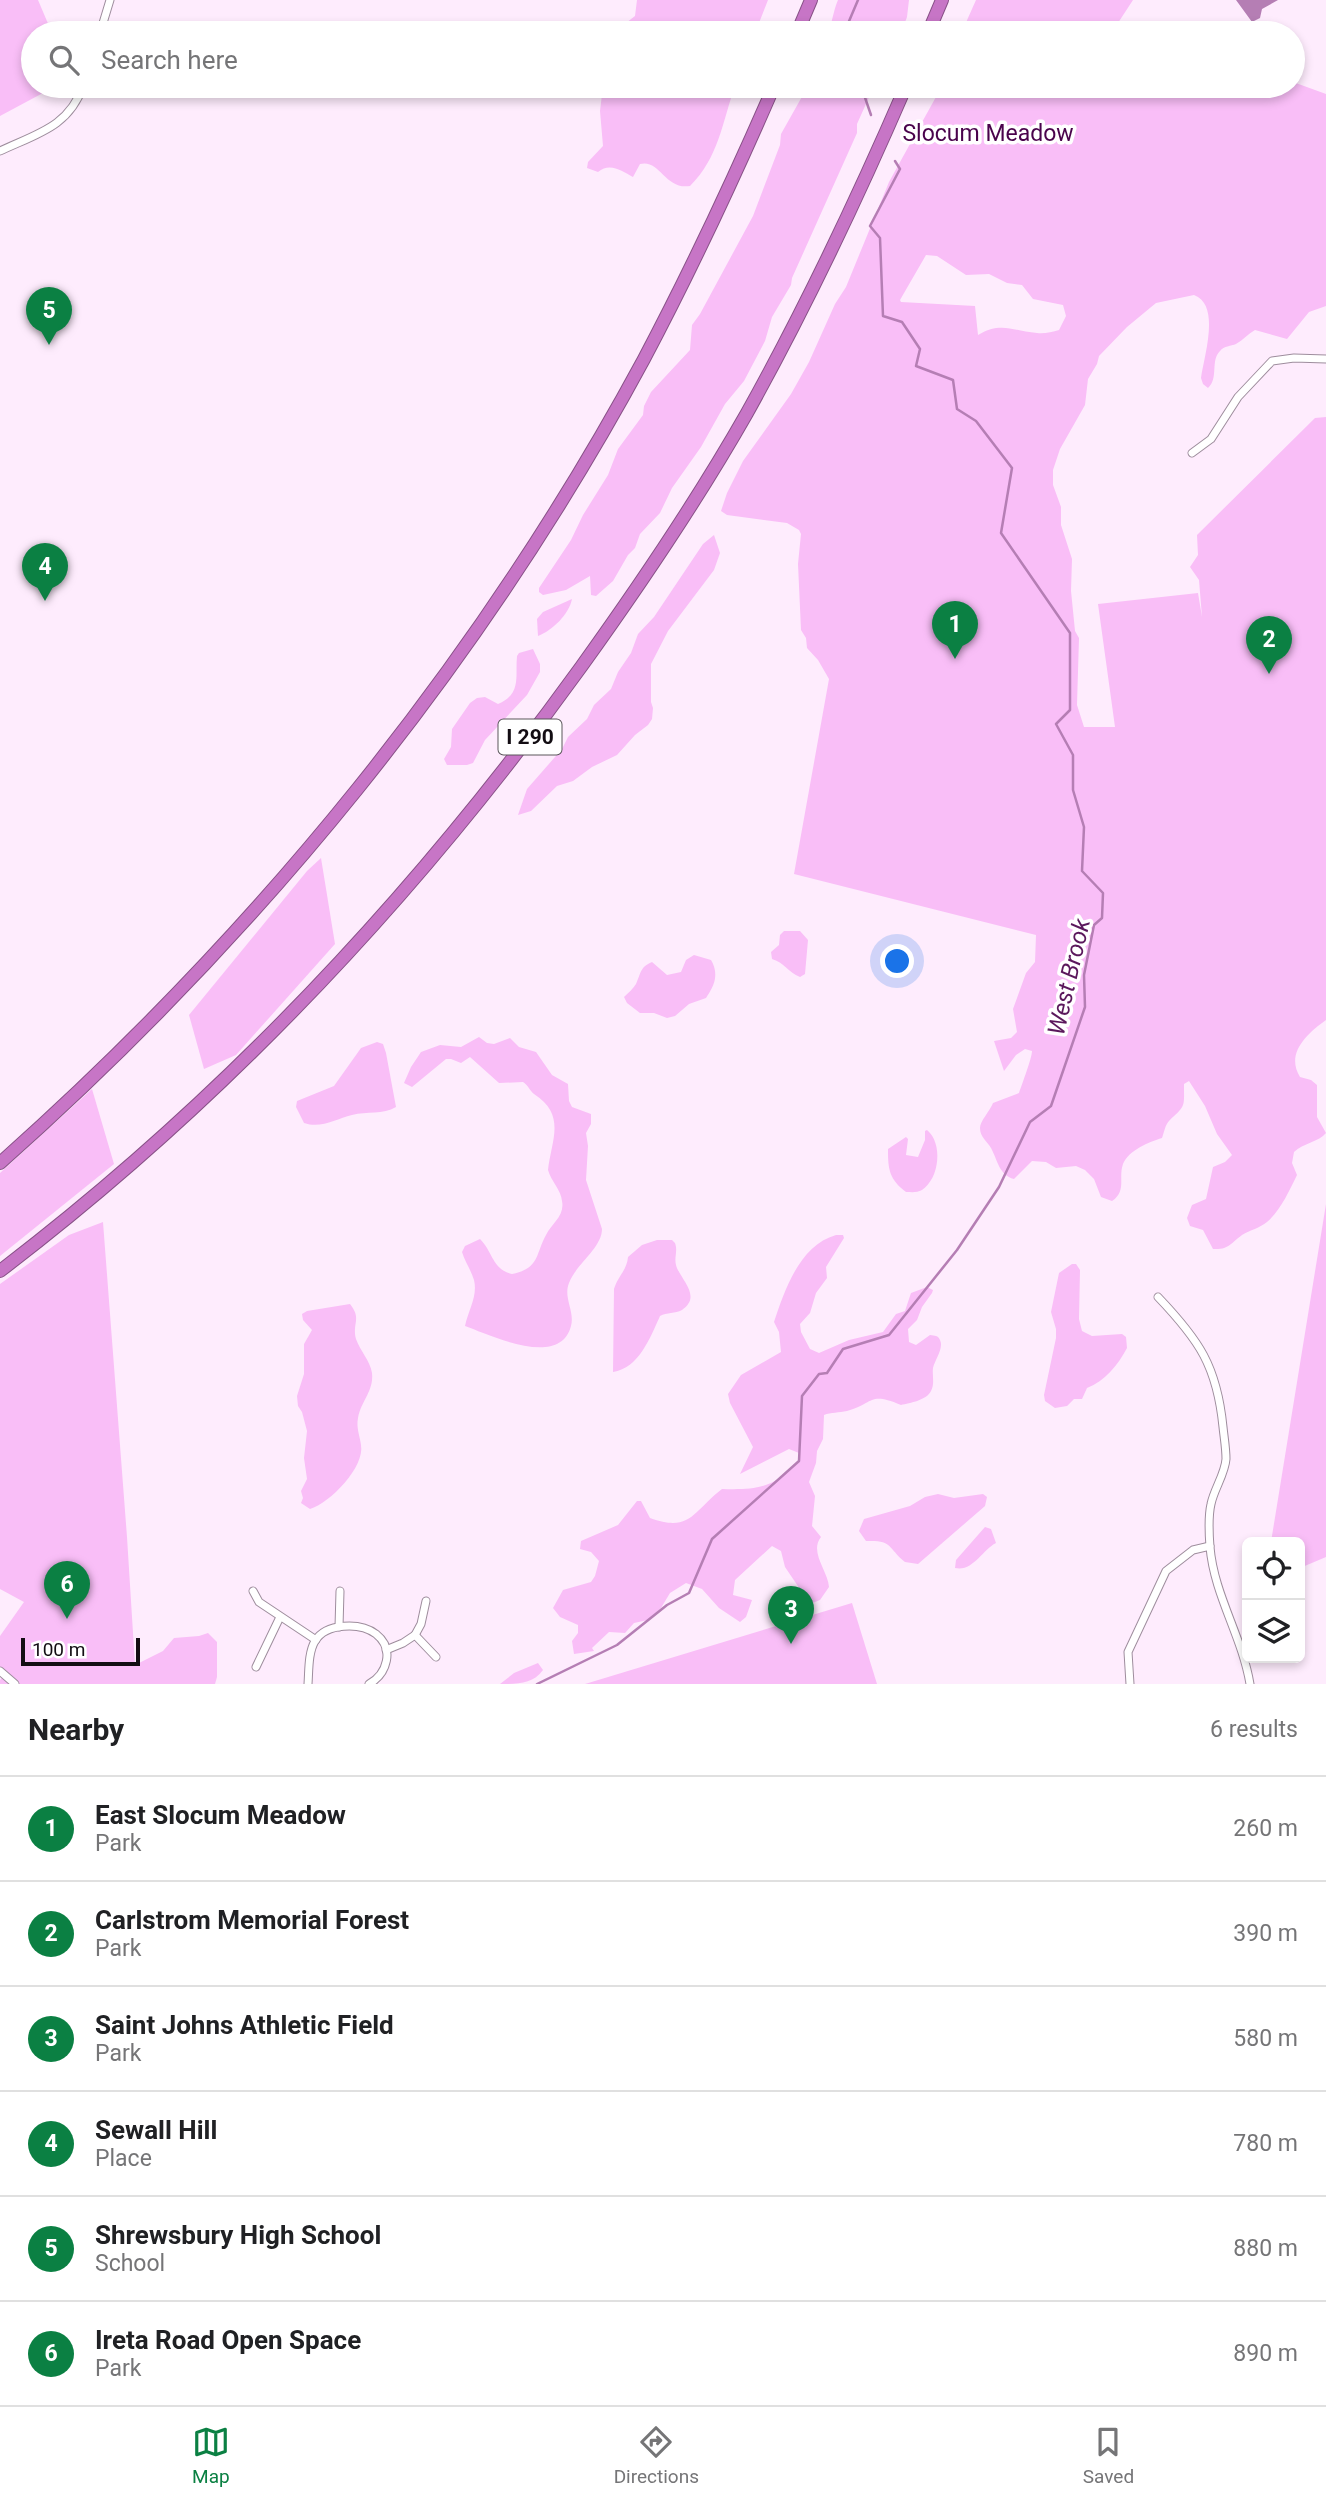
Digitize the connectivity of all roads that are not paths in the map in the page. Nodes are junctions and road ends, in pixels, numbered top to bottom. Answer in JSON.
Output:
{"nodes":[{"id":1,"x":110,"y":0,"type":"edge"},
{"id":2,"x":811,"y":0,"type":"edge"},
{"id":3,"x":942,"y":0,"type":"edge"},
{"id":4,"x":104,"y":21,"type":"edge"},
{"id":5,"x":802,"y":21,"type":"edge"},
{"id":6,"x":933,"y":21,"type":"edge"},
{"id":7,"x":79,"y":98,"type":"edge"},
{"id":8,"x":769,"y":98,"type":"edge"},
{"id":9,"x":901,"y":98,"type":"edge"},
{"id":10,"x":0,"y":150,"type":"edge"},
{"id":11,"x":1326,"y":359,"type":"edge"},
{"id":12,"x":1192,"y":453,"type":"dead end"},
{"id":13,"x":0,"y":1163,"type":"edge"},
{"id":14,"x":0,"y":1271,"type":"edge"},
{"id":15,"x":1158,"y":1297,"type":"dead end"},
{"id":16,"x":1210,"y":1546,"type":"junction"},
{"id":17,"x":253,"y":1591,"type":"dead end"},
{"id":18,"x":340,"y":1591,"type":"dead end"},
{"id":19,"x":426,"y":1601,"type":"dead end"},
{"id":20,"x":280,"y":1617,"type":"junction"},
{"id":21,"x":339,"y":1627,"type":"junction"},
{"id":22,"x":415,"y":1635,"type":"junction"},
{"id":23,"x":316,"y":1640,"type":"junction"},
{"id":24,"x":386,"y":1650,"type":"junction"},
{"id":25,"x":436,"y":1657,"type":"dead end"},
{"id":26,"x":256,"y":1667,"type":"dead end"},
{"id":27,"x":0,"y":1671,"type":"edge"},
{"id":28,"x":15,"y":1684,"type":"edge"},
{"id":29,"x":309,"y":1684,"type":"edge"},
{"id":30,"x":369,"y":1684,"type":"edge"},
{"id":31,"x":1130,"y":1684,"type":"edge"},
{"id":32,"x":1250,"y":1684,"type":"edge"}],
"edges":[{"from":1,"to":4,"type":"street"},
{"from":2,"to":5,"type":"highway"},
{"from":3,"to":6,"type":"highway"},
{"from":7,"to":10,"type":"street"},
{"from":8,"to":13,"type":"highway"},
{"from":9,"to":14,"type":"highway","number":"I 290"},
{"from":11,"to":12,"type":"street"},
{"from":15,"to":16,"type":"street"},
{"from":16,"to":31,"type":"street"},
{"from":16,"to":32,"type":"street"},
{"from":17,"to":20,"type":"street"},
{"from":18,"to":21,"type":"street"},
{"from":19,"to":22,"type":"street"},
{"from":20,"to":23,"type":"street"},
{"from":20,"to":26,"type":"street"},
{"from":21,"to":23,"type":"street"},
{"from":21,"to":24,"type":"street"},
{"from":22,"to":24,"type":"street"},
{"from":22,"to":25,"type":"street"},
{"from":23,"to":29,"type":"street"},
{"from":24,"to":30,"type":"street"},
{"from":27,"to":28,"type":"street"}]}
